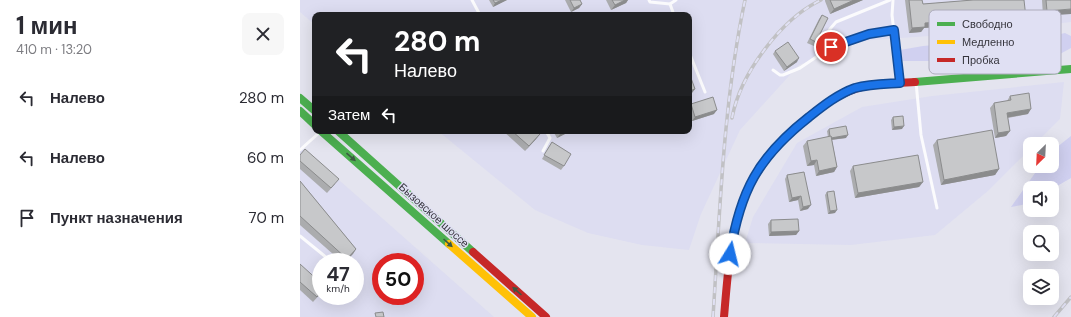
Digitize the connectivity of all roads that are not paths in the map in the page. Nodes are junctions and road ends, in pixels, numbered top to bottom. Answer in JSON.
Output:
{"nodes":[{"id":1,"x":472,"y":0,"type":"edge"},
{"id":2,"x":649,"y":0,"type":"edge"},
{"id":3,"x":676,"y":0,"type":"edge"},
{"id":4,"x":892,"y":0,"type":"edge"},
{"id":5,"x":670,"y":4,"type":"junction"},
{"id":6,"x":478,"y":12,"type":"edge"},
{"id":7,"x":673,"y":12,"type":"edge"},
{"id":8,"x":894,"y":30,"type":"junction"},
{"id":9,"x":818,"y":56,"type":"junction"},
{"id":10,"x":692,"y":60,"type":"edge"},
{"id":11,"x":1071,"y":68,"type":"edge"},
{"id":12,"x":1061,"y":69,"type":"edge"},
{"id":13,"x":773,"y":70,"type":"dead end"},
{"id":14,"x":999,"y":74,"type":"edge"},
{"id":15,"x":916,"y":81,"type":"junction"},
{"id":16,"x":900,"y":83,"type":"junction"},
{"id":17,"x":705,"y":92,"type":"dead end"},
{"id":18,"x":300,"y":98,"type":"edge"},
{"id":19,"x":312,"y":108,"type":"edge"},
{"id":20,"x":300,"y":111,"type":"edge"},
{"id":21,"x":312,"y":122,"type":"edge"},
{"id":22,"x":318,"y":134,"type":"edge"},
{"id":23,"x":324,"y":134,"type":"edge"},
{"id":24,"x":341,"y":134,"type":"edge"},
{"id":25,"x":548,"y":134,"type":"edge"},
{"id":26,"x":300,"y":150,"type":"edge"},
{"id":27,"x":543,"y":151,"type":"dead end"},
{"id":28,"x":936,"y":208,"type":"dead end"},
{"id":29,"x":300,"y":236,"type":"edge"},
{"id":30,"x":321,"y":253,"type":"edge"},
{"id":31,"x":532,"y":317,"type":"edge"},
{"id":32,"x":546,"y":317,"type":"edge"},
{"id":33,"x":724,"y":317,"type":"edge"}],
"edges":[{"from":1,"to":6,"type":"lane"},
{"from":2,"to":5,"type":"lane"},
{"from":3,"to":5,"type":"lane"},
{"from":4,"to":8,"type":"lane"},
{"from":4,"to":9,"type":"lane"},
{"from":5,"to":7,"type":"lane"},
{"from":8,"to":9,"type":"lane"},
{"from":8,"to":16,"type":"lane"},
{"from":9,"to":13,"type":"lane"},
{"from":10,"to":17,"type":"lane"},
{"from":11,"to":12,"type":"main road"},
{"from":14,"to":15,"type":"main road"},
{"from":15,"to":16,"type":"main road"},
{"from":15,"to":28,"type":"lane"},
{"from":16,"to":33,"type":"main road"},
{"from":18,"to":19,"type":"main road"},
{"from":20,"to":21,"type":"main road"},
{"from":22,"to":26,"type":"lane"},
{"from":23,"to":31,"type":"main road","name":"Бызовское шоссе","one_way":true},
{"from":32,"to":24,"type":"main road","name":"Бызовское шоссе","one_way":true},
{"from":25,"to":27,"type":"lane"},
{"from":29,"to":30,"type":"lane"}]}
